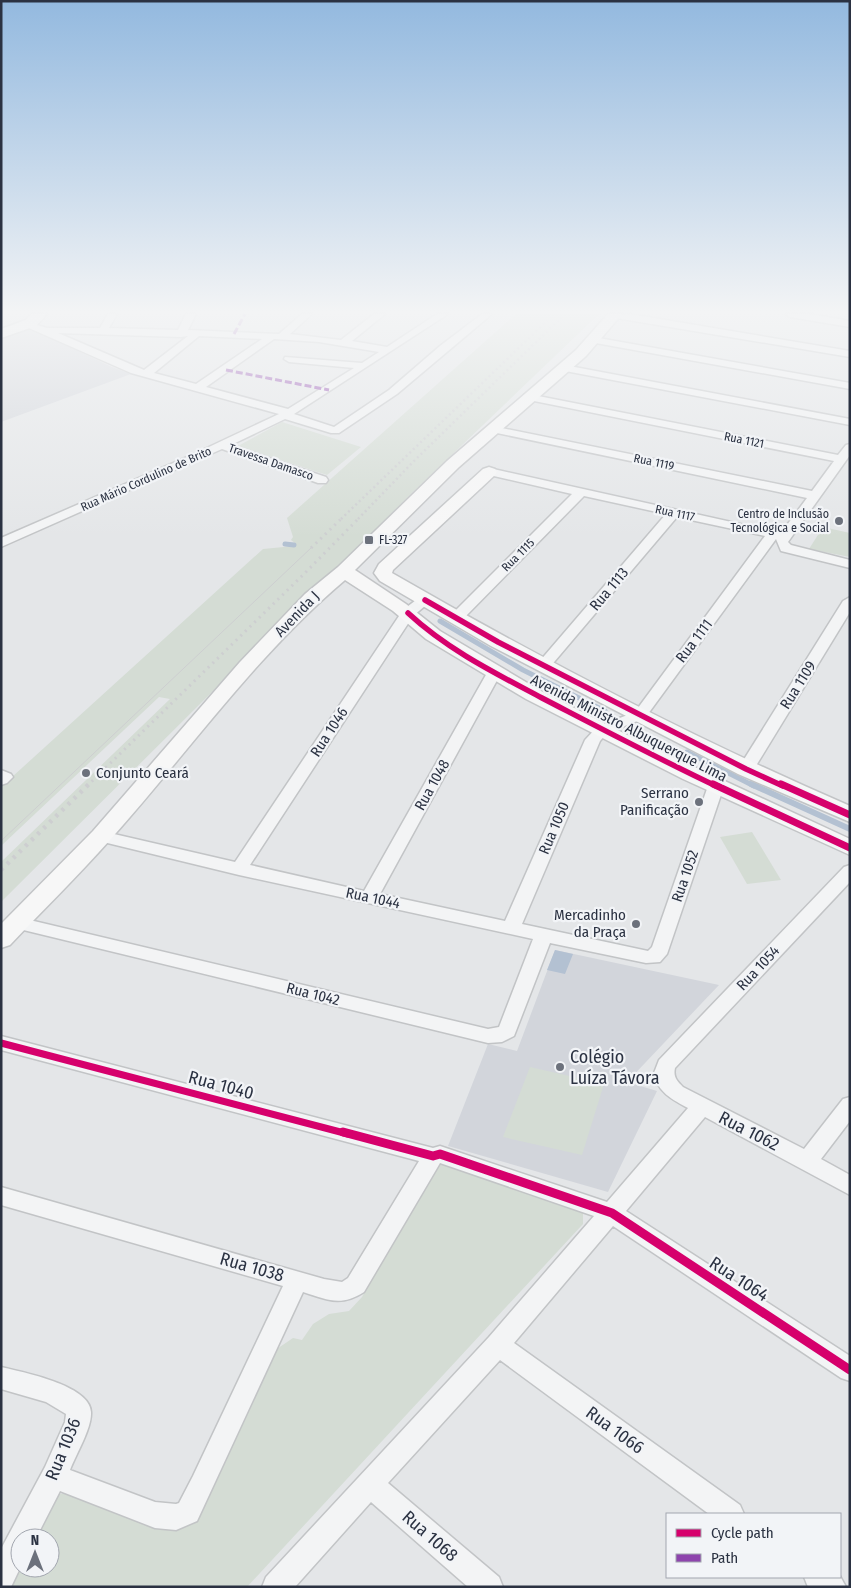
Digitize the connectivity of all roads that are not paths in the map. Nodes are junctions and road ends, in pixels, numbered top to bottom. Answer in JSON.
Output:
{"nodes":[{"id":1,"x":198,"y":388,"type":"edge"},
{"id":2,"x":333,"y":388,"type":"edge"},
{"id":3,"x":398,"y":388,"type":"edge"},
{"id":4,"x":539,"y":388,"type":"edge"},
{"id":5,"x":670,"y":388,"type":"edge"},
{"id":6,"x":528,"y":397,"type":"junction"},
{"id":7,"x":289,"y":413,"type":"junction"},
{"id":8,"x":850,"y":422,"type":"edge"},
{"id":9,"x":492,"y":429,"type":"junction"},
{"id":10,"x":221,"y":445,"type":"junction"},
{"id":11,"x":850,"y":447,"type":"edge"},
{"id":12,"x":841,"y":459,"type":"junction"},
{"id":13,"x":453,"y":464,"type":"junction"},
{"id":14,"x":489,"y":472,"type":"junction"},
{"id":15,"x":322,"y":480,"type":"dead end"},
{"id":16,"x":581,"y":492,"type":"junction"},
{"id":17,"x":816,"y":496,"type":"junction"},
{"id":18,"x":674,"y":512,"type":"junction"},
{"id":19,"x":1,"y":530,"type":"edge"},
{"id":20,"x":779,"y":536,"type":"junction"},
{"id":21,"x":15,"y":537,"type":"junction"},
{"id":22,"x":1,"y":543,"type":"edge"},
{"id":23,"x":850,"y":564,"type":"edge"},
{"id":24,"x":344,"y":571,"type":"junction"},
{"id":25,"x":426,"y":600,"type":"junction"},
{"id":26,"x":850,"y":601,"type":"edge"},
{"id":27,"x":408,"y":614,"type":"junction"},
{"id":28,"x":456,"y":618,"type":"junction"},
{"id":29,"x":544,"y":665,"type":"junction"},
{"id":30,"x":494,"y":673,"type":"junction"},
{"id":31,"x":640,"y":715,"type":"junction"},
{"id":32,"x":602,"y":730,"type":"junction"},
{"id":33,"x":746,"y":769,"type":"junction"},
{"id":34,"x":1,"y":775,"type":"edge"},
{"id":35,"x":1,"y":780,"type":"edge"},
{"id":36,"x":716,"y":786,"type":"junction"},
{"id":37,"x":850,"y":815,"type":"edge"},
{"id":38,"x":101,"y":836,"type":"junction"},
{"id":39,"x":850,"y":848,"type":"edge"},
{"id":40,"x":239,"y":869,"type":"junction"},
{"id":41,"x":850,"y":871,"type":"edge"},
{"id":42,"x":369,"y":898,"type":"junction"},
{"id":43,"x":511,"y":928,"type":"junction"},
{"id":44,"x":9,"y":931,"type":"edge"},
{"id":45,"x":544,"y":935,"type":"junction"},
{"id":46,"x":646,"y":957,"type":"joint"},
{"id":47,"x":1,"y":1043,"type":"edge"},
{"id":48,"x":666,"y":1066,"type":"joint"},
{"id":49,"x":850,"y":1105,"type":"edge"},
{"id":50,"x":701,"y":1107,"type":"junction"},
{"id":51,"x":433,"y":1156,"type":"junction"},
{"id":52,"x":807,"y":1161,"type":"junction"},
{"id":53,"x":850,"y":1186,"type":"edge"},
{"id":54,"x":1,"y":1196,"type":"edge"},
{"id":55,"x":612,"y":1213,"type":"junction"},
{"id":56,"x":297,"y":1280,"type":"junction"},
{"id":57,"x":498,"y":1345,"type":"junction"},
{"id":58,"x":850,"y":1370,"type":"edge"},
{"id":59,"x":1,"y":1378,"type":"edge"},
{"id":60,"x":54,"y":1476,"type":"junction"},
{"id":61,"x":370,"y":1485,"type":"junction"},
{"id":62,"x":731,"y":1513,"type":"edge"},
{"id":63,"x":27,"y":1528,"type":"edge"},
{"id":64,"x":10,"y":1560,"type":"edge"},
{"id":65,"x":1,"y":1577,"type":"edge"},
{"id":66,"x":819,"y":1578,"type":"edge"},
{"id":67,"x":276,"y":1587,"type":"edge"},
{"id":68,"x":489,"y":1587,"type":"edge"},
{"id":69,"x":832,"y":1587,"type":"edge"}],
"edges":[{"from":1,"to":7,"type":"street"},
{"from":2,"to":7,"type":"street","name":"Rua Mário Cordulino de Brito"},
{"from":3,"to":7,"type":"street"},
{"from":4,"to":6,"type":"street","name":"Avenida J"},
{"from":5,"to":8,"type":"street"},
{"from":6,"to":9,"type":"street","name":"Avenida J"},
{"from":6,"to":12,"type":"street","name":"Rua 1121"},
{"from":7,"to":10,"type":"street","name":"Rua Mário Cordulino de Brito"},
{"from":9,"to":13,"type":"street","name":"Avenida J"},
{"from":9,"to":17,"type":"street","name":"Rua 1119"},
{"from":10,"to":15,"type":"street","name":"Travessa Damasco"},
{"from":10,"to":21,"type":"street","name":"Rua Mário Cordulino de Brito"},
{"from":11,"to":12,"type":"street","name":"Rua 1111"},
{"from":12,"to":17,"type":"street","name":"Rua 1111"},
{"from":13,"to":14,"type":"street"},
{"from":13,"to":24,"type":"street","name":"Avenida J"},
{"from":14,"to":16,"type":"street","name":"Rua 1117"},
{"from":14,"to":25,"type":"street","name":"Avenida Ministro Albuquerque Lima"},
{"from":16,"to":18,"type":"street","name":"Rua 1117"},
{"from":16,"to":28,"type":"street","name":"Rua 1115"},
{"from":17,"to":20,"type":"street","name":"Rua 1111"},
{"from":18,"to":20,"type":"street","name":"Rua 1117"},
{"from":18,"to":29,"type":"street","name":"Rua 1113"},
{"from":19,"to":21,"type":"street"},
{"from":20,"to":23,"type":"street","name":"Rua 1117"},
{"from":20,"to":31,"type":"street","name":"Rua 1111"},
{"from":21,"to":22,"type":"street","name":"Rua Mário Cordulino de Brito"},
{"from":24,"to":27,"type":"street","name":"Avenida Ministro Albuquerque Lima"},
{"from":24,"to":38,"type":"street","name":"Avenida J"},
{"from":25,"to":27,"type":"street","name":"Rua 1046"},
{"from":25,"to":28,"type":"street","name":"Avenida Ministro Albuquerque Lima"},
{"from":26,"to":33,"type":"street","name":"Rua 1109"},
{"from":27,"to":30,"type":"street","name":"Avenida Ministro Albuquerque Lima"},
{"from":27,"to":40,"type":"street","name":"Rua 1046"},
{"from":28,"to":29,"type":"street","name":"Avenida Ministro Albuquerque Lima"},
{"from":29,"to":31,"type":"street","name":"Avenida Ministro Albuquerque Lima"},
{"from":30,"to":32,"type":"street","name":"Avenida Ministro Albuquerque Lima"},
{"from":30,"to":42,"type":"street","name":"Rua 1048"},
{"from":31,"to":32,"type":"street"},
{"from":31,"to":33,"type":"street","name":"Avenida Ministro Albuquerque Lima"},
{"from":32,"to":36,"type":"street","name":"Avenida Ministro Albuquerque Lima"},
{"from":32,"to":43,"type":"street","name":"Rua 1050"},
{"from":33,"to":37,"type":"street","name":"Avenida Ministro Albuquerque Lima"},
{"from":34,"to":35,"type":"street"},
{"from":36,"to":39,"type":"street","name":"Avenida Ministro Albuquerque Lima"},
{"from":36,"to":46,"type":"street","name":"Rua 1052"},
{"from":38,"to":40,"type":"street","name":"Rua 1044"},
{"from":38,"to":44,"type":"street","name":"Avenida J"},
{"from":40,"to":42,"type":"street","name":"Rua 1044"},
{"from":41,"to":48,"type":"street","name":"Rua 1054"},
{"from":42,"to":43,"type":"street","name":"Rua 1044"},
{"from":43,"to":45,"type":"street","name":"Rua 1044"},
{"from":44,"to":45,"type":"street","name":"Rua 1042"},
{"from":45,"to":46,"type":"street","name":"Rua 1044"},
{"from":47,"to":51,"type":"street","name":"Rua 1040"},
{"from":48,"to":50,"type":"street","name":"Rua 1062"},
{"from":49,"to":52,"type":"street"},
{"from":50,"to":52,"type":"street","name":"Rua 1062"},
{"from":50,"to":55,"type":"street"},
{"from":51,"to":55,"type":"street","name":"Rua 1040"},
{"from":51,"to":56,"type":"street","name":"Rua 1038"},
{"from":52,"to":53,"type":"street","name":"Rua 1062"},
{"from":54,"to":56,"type":"street","name":"Rua 1038"},
{"from":55,"to":57,"type":"street"},
{"from":55,"to":58,"type":"street","name":"Rua 1064"},
{"from":56,"to":60,"type":"street"},
{"from":57,"to":61,"type":"street"},
{"from":57,"to":62,"type":"street","name":"Rua 1066"},
{"from":59,"to":60,"type":"street","name":"Rua 1036"},
{"from":60,"to":63,"type":"street","name":"Rua 1036"},
{"from":61,"to":67,"type":"street"},
{"from":61,"to":68,"type":"street","name":"Rua 1068"},
{"from":64,"to":65,"type":"street","name":"Rua 1036"},
{"from":66,"to":69,"type":"street"}]}
